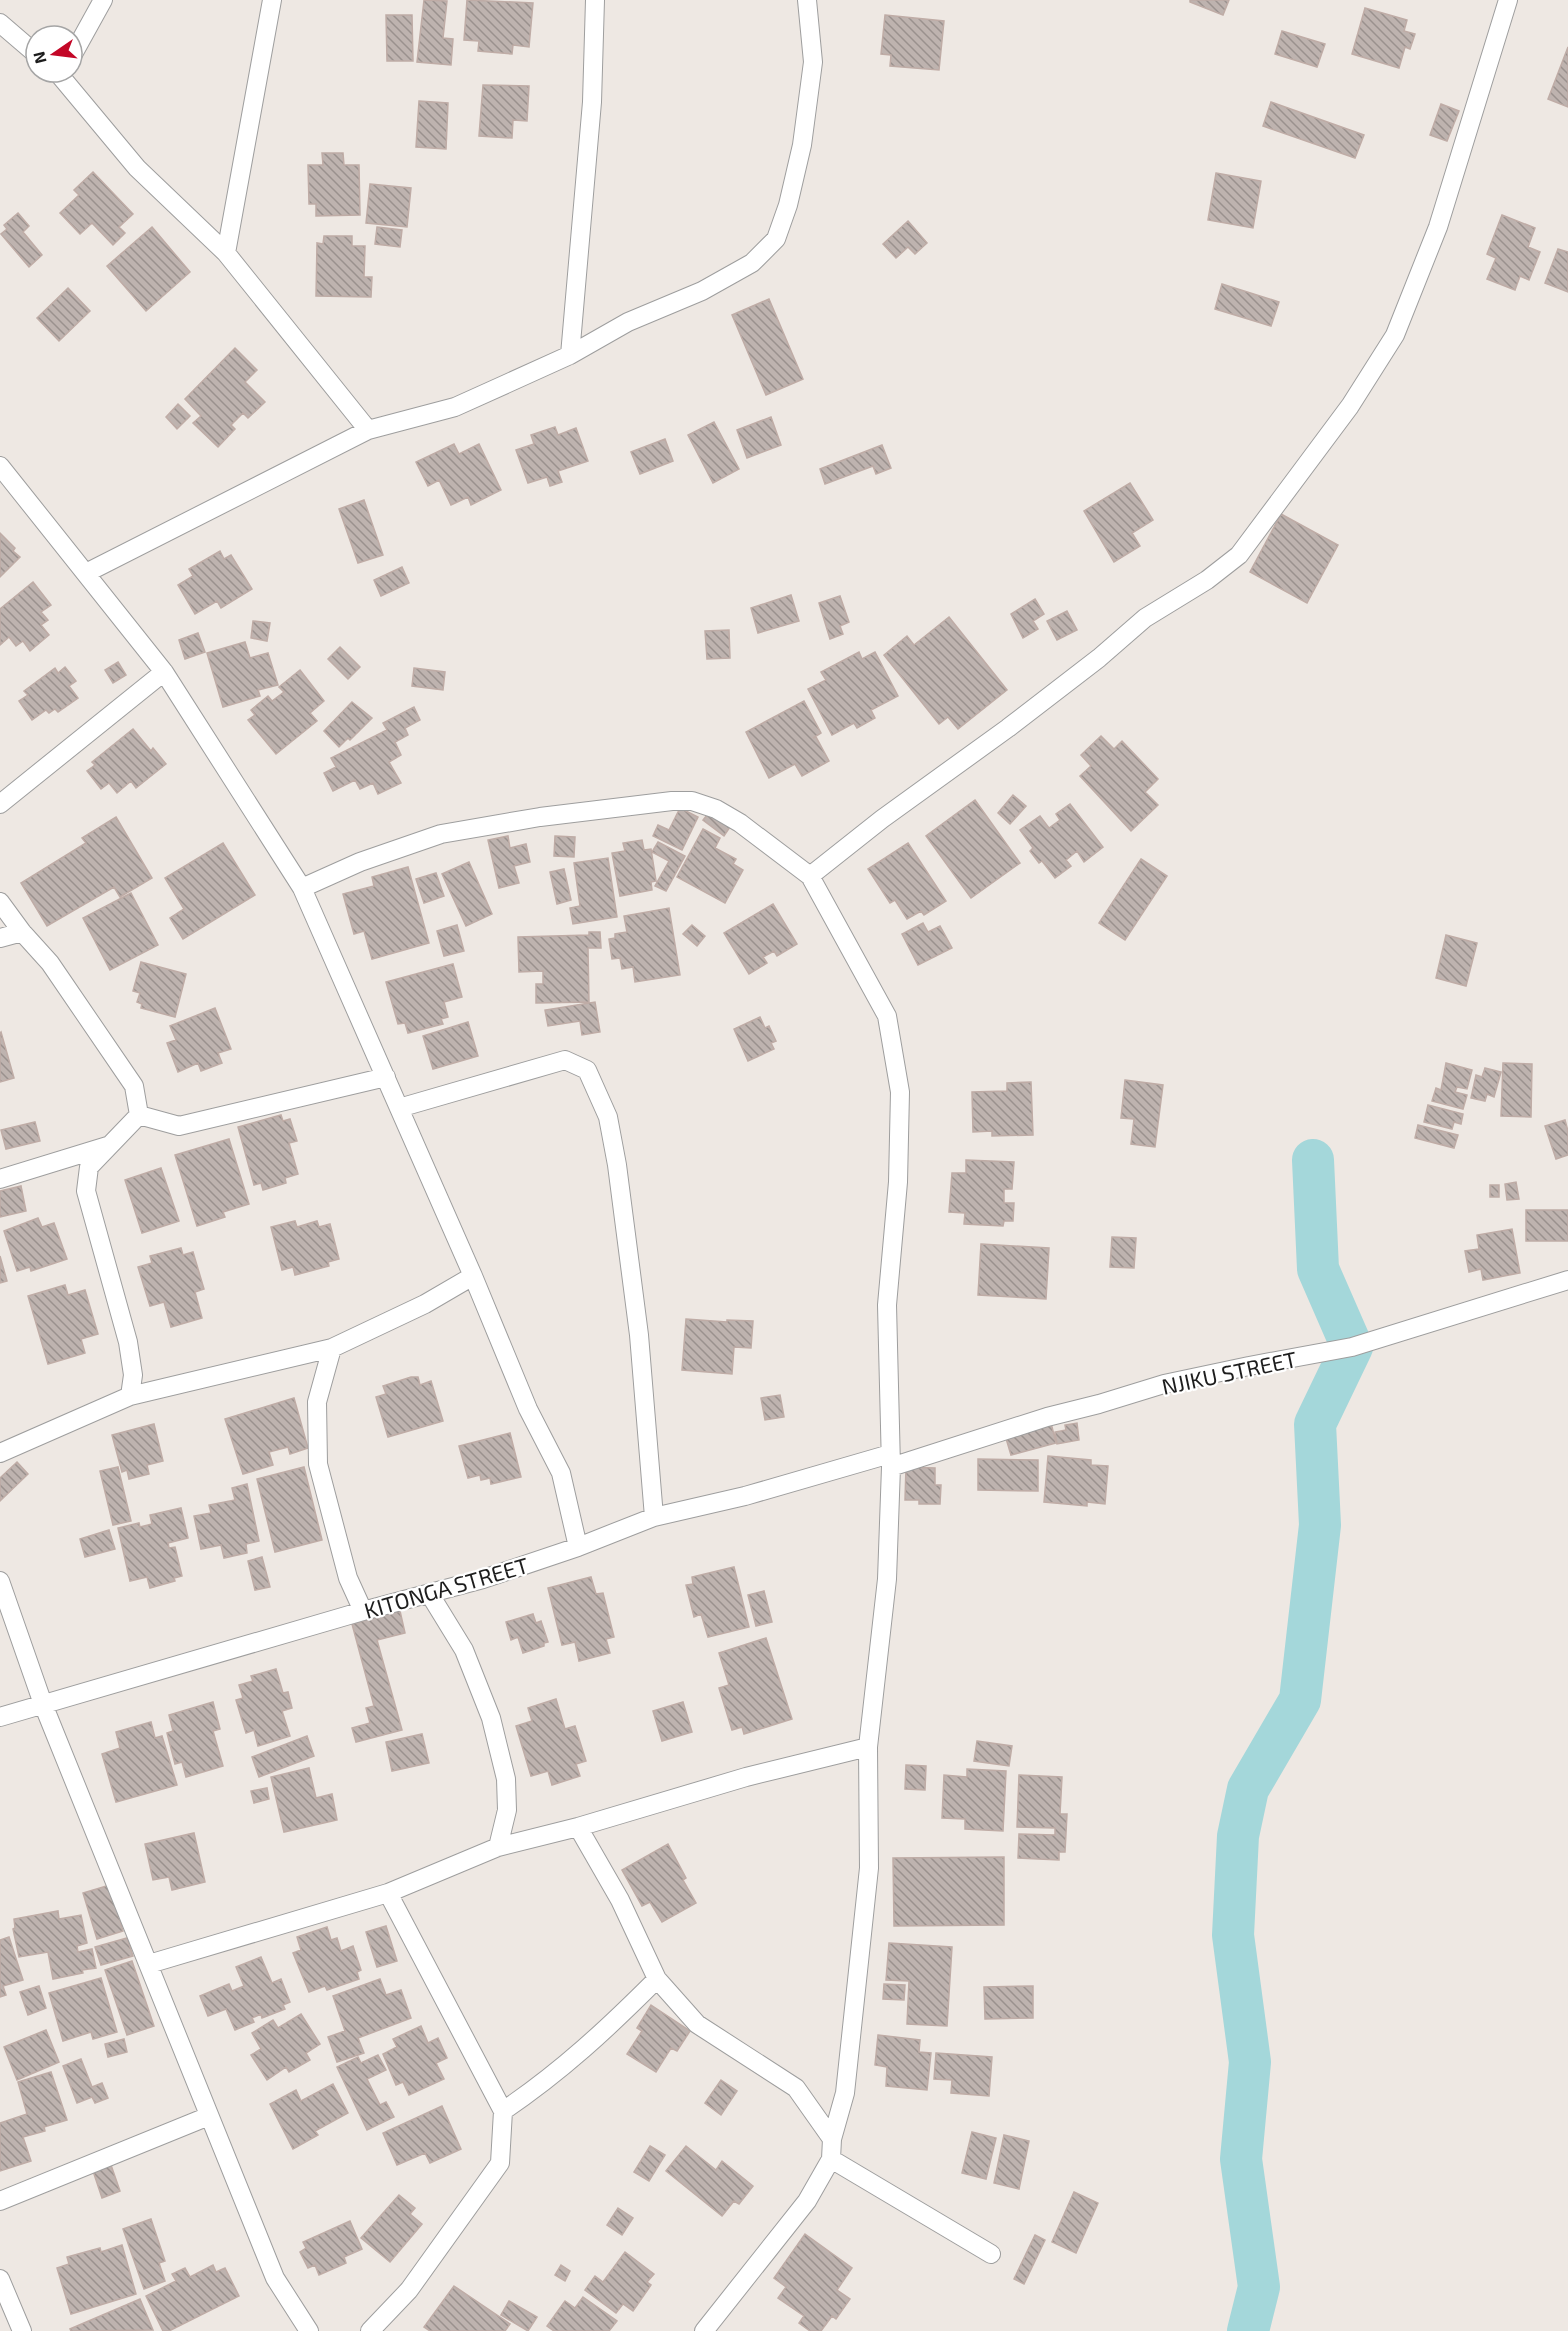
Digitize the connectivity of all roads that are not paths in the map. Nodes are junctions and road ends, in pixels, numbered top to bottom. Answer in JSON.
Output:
{"nodes":[{"id":1,"x":103,"y":0,"type":"edge"},
{"id":2,"x":272,"y":0,"type":"edge"},
{"id":3,"x":595,"y":0,"type":"edge"},
{"id":4,"x":807,"y":0,"type":"edge"},
{"id":5,"x":1508,"y":0,"type":"edge"},
{"id":6,"x":0,"y":23,"type":"edge"},
{"id":7,"x":84,"y":34,"type":"edge"},
{"id":8,"x":24,"y":44,"type":"edge"},
{"id":9,"x":68,"y":84,"type":"edge"},
{"id":10,"x":226,"y":253,"type":"junction"},
{"id":11,"x":570,"y":355,"type":"junction"},
{"id":12,"x":368,"y":430,"type":"junction"},
{"id":13,"x":0,"y":466,"type":"edge"},
{"id":14,"x":86,"y":573,"type":"junction"},
{"id":15,"x":164,"y":672,"type":"junction"},
{"id":16,"x":0,"y":804,"type":"edge"},
{"id":17,"x":810,"y":876,"type":"junction"},
{"id":18,"x":302,"y":888,"type":"junction"},
{"id":19,"x":0,"y":902,"type":"edge"},
{"id":20,"x":22,"y":932,"type":"junction"},
{"id":21,"x":0,"y":938,"type":"edge"},
{"id":22,"x":386,"y":1077,"type":"junction"},
{"id":23,"x":399,"y":1108,"type":"junction"},
{"id":24,"x":138,"y":1115,"type":"junction"},
{"id":25,"x":108,"y":1146,"type":"junction"},
{"id":26,"x":0,"y":1179,"type":"edge"},
{"id":27,"x":472,"y":1276,"type":"junction"},
{"id":28,"x":1568,"y":1280,"type":"edge"},
{"id":29,"x":332,"y":1348,"type":"junction"},
{"id":30,"x":130,"y":1396,"type":"junction"},
{"id":31,"x":0,"y":1453,"type":"edge"},
{"id":32,"x":891,"y":1461,"type":"junction"},
{"id":33,"x":654,"y":1517,"type":"junction"},
{"id":34,"x":578,"y":1547,"type":"junction"},
{"id":35,"x":0,"y":1581,"type":"edge"},
{"id":36,"x":429,"y":1593,"type":"junction"},
{"id":37,"x":363,"y":1611,"type":"junction"},
{"id":38,"x":42,"y":1704,"type":"junction"},
{"id":39,"x":0,"y":1717,"type":"edge"},
{"id":40,"x":868,"y":1747,"type":"junction"},
{"id":41,"x":578,"y":1827,"type":"junction"},
{"id":42,"x":498,"y":1846,"type":"junction"},
{"id":43,"x":388,"y":1893,"type":"junction"},
{"id":44,"x":149,"y":1964,"type":"junction"},
{"id":45,"x":657,"y":1979,"type":"junction"},
{"id":46,"x":503,"y":2111,"type":"junction"},
{"id":47,"x":210,"y":2116,"type":"junction"},
{"id":48,"x":832,"y":2139,"type":"junction"},
{"id":49,"x":831,"y":2159,"type":"junction"},
{"id":50,"x":0,"y":2201,"type":"edge"},
{"id":51,"x":991,"y":2254,"type":"dead end"},
{"id":52,"x":0,"y":2279,"type":"edge"},
{"id":53,"x":22,"y":2331,"type":"edge"},
{"id":54,"x":309,"y":2331,"type":"edge"},
{"id":55,"x":370,"y":2331,"type":"edge"},
{"id":56,"x":704,"y":2331,"type":"edge"}],
"edges":[{"from":1,"to":7,"type":"street"},
{"from":2,"to":10,"type":"street"},
{"from":3,"to":11,"type":"street"},
{"from":4,"to":11,"type":"street"},
{"from":5,"to":17,"type":"street"},
{"from":6,"to":8,"type":"street"},
{"from":9,"to":10,"type":"street"},
{"from":10,"to":12,"type":"street"},
{"from":11,"to":12,"type":"street"},
{"from":12,"to":14,"type":"street"},
{"from":13,"to":14,"type":"street"},
{"from":14,"to":15,"type":"street"},
{"from":15,"to":16,"type":"street"},
{"from":15,"to":18,"type":"street"},
{"from":17,"to":18,"type":"street"},
{"from":17,"to":32,"type":"street"},
{"from":18,"to":22,"type":"street"},
{"from":19,"to":20,"type":"street"},
{"from":20,"to":21,"type":"street"},
{"from":20,"to":24,"type":"street"},
{"from":22,"to":23,"type":"street"},
{"from":22,"to":24,"type":"street"},
{"from":23,"to":27,"type":"street"},
{"from":23,"to":33,"type":"street"},
{"from":24,"to":25,"type":"street"},
{"from":25,"to":26,"type":"street"},
{"from":25,"to":30,"type":"street"},
{"from":27,"to":29,"type":"street"},
{"from":27,"to":34,"type":"street"},
{"from":28,"to":32,"type":"street","name":"NJIKU STREET"},
{"from":29,"to":30,"type":"street"},
{"from":29,"to":37,"type":"street"},
{"from":30,"to":31,"type":"street"},
{"from":32,"to":33,"type":"street","name":"KITONGA STREET"},
{"from":32,"to":40,"type":"street"},
{"from":33,"to":34,"type":"street","name":"KITONGA STREET"},
{"from":34,"to":36,"type":"street","name":"KITONGA STREET"},
{"from":35,"to":38,"type":"street"},
{"from":36,"to":37,"type":"street","name":"KITONGA STREET"},
{"from":36,"to":42,"type":"street"},
{"from":37,"to":38,"type":"street","name":"KITONGA STREET"},
{"from":38,"to":39,"type":"street","name":"KITONGA STREET"},
{"from":38,"to":44,"type":"street"},
{"from":40,"to":41,"type":"street"},
{"from":40,"to":48,"type":"street"},
{"from":41,"to":42,"type":"street"},
{"from":41,"to":45,"type":"street"},
{"from":42,"to":43,"type":"street"},
{"from":43,"to":44,"type":"street"},
{"from":43,"to":46,"type":"street"},
{"from":44,"to":47,"type":"street"},
{"from":45,"to":46,"type":"street"},
{"from":45,"to":48,"type":"street"},
{"from":46,"to":55,"type":"street"},
{"from":47,"to":50,"type":"street"},
{"from":47,"to":54,"type":"street"},
{"from":48,"to":49,"type":"street"},
{"from":49,"to":51,"type":"street"},
{"from":49,"to":56,"type":"street"},
{"from":52,"to":53,"type":"street"}]}
